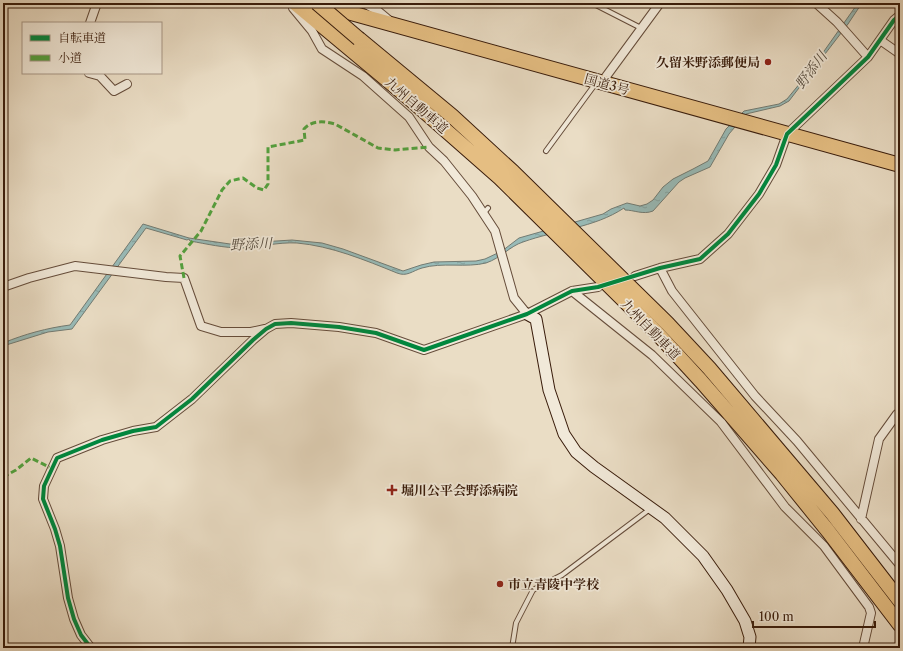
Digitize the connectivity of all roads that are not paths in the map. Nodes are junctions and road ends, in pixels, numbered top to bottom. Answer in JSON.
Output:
{"nodes":[{"id":1,"x":97,"y":3,"type":"edge"},
{"id":2,"x":288,"y":3,"type":"edge"},
{"id":3,"x":295,"y":3,"type":"edge"},
{"id":4,"x":316,"y":3,"type":"edge"},
{"id":5,"x":364,"y":3,"type":"edge"},
{"id":6,"x":592,"y":3,"type":"edge"},
{"id":7,"x":660,"y":3,"type":"edge"},
{"id":8,"x":816,"y":3,"type":"edge"},
{"id":9,"x":900,"y":15,"type":"edge"},
{"id":10,"x":90,"y":22,"type":"edge"},
{"id":11,"x":394,"y":24,"type":"junction"},
{"id":12,"x":642,"y":28,"type":"junction"},
{"id":13,"x":880,"y":40,"type":"junction"},
{"id":14,"x":900,"y":54,"type":"edge"},
{"id":15,"x":868,"y":57,"type":"junction"},
{"id":16,"x":93,"y":74,"type":"edge"},
{"id":17,"x":600,"y":82,"type":"junction"},
{"id":18,"x":127,"y":84,"type":"dead end"},
{"id":19,"x":787,"y":134,"type":"junction"},
{"id":20,"x":546,"y":150,"type":"dead end"},
{"id":21,"x":900,"y":165,"type":"edge"},
{"id":22,"x":660,"y":268,"type":"junction"},
{"id":23,"x":635,"y":276,"type":"dead end"},
{"id":24,"x":3,"y":287,"type":"edge"},
{"id":25,"x":598,"y":287,"type":"dead end"},
{"id":26,"x":572,"y":291,"type":"junction"},
{"id":27,"x":527,"y":314,"type":"junction"},
{"id":28,"x":266,"y":329,"type":"junction"},
{"id":29,"x":897,"y":414,"type":"dead end"},
{"id":30,"x":652,"y":508,"type":"junction"},
{"id":31,"x":861,"y":519,"type":"junction"},
{"id":32,"x":900,"y":564,"type":"edge"},
{"id":33,"x":900,"y":601,"type":"edge"},
{"id":34,"x":900,"y":625,"type":"edge"},
{"id":35,"x":91,"y":648,"type":"edge"},
{"id":36,"x":512,"y":648,"type":"edge"},
{"id":37,"x":750,"y":648,"type":"edge"},
{"id":38,"x":863,"y":648,"type":"edge"}],
"edges":[{"from":1,"to":10,"type":"street"},
{"from":2,"to":27,"type":"street"},
{"from":3,"to":34,"type":"highway","name":"九州自動車道"},
{"from":4,"to":11,"type":"highway","name":"国道3号"},
{"from":4,"to":33,"type":"highway","name":"九州自動車道","bridge":true},
{"from":5,"to":11,"type":"street"},
{"from":6,"to":12,"type":"lane"},
{"from":7,"to":12,"type":"street"},
{"from":8,"to":15,"type":"street"},
{"from":9,"to":13,"type":"street"},
{"from":11,"to":17,"type":"highway","name":"国道3号"},
{"from":12,"to":17,"type":"street"},
{"from":13,"to":14,"type":"street"},
{"from":13,"to":15,"type":"street"},
{"from":15,"to":19,"type":"street"},
{"from":16,"to":18,"type":"street"},
{"from":17,"to":19,"type":"highway","name":"国道3号"},
{"from":17,"to":20,"type":"lane"},
{"from":19,"to":21,"type":"highway","name":"国道3号"},
{"from":19,"to":22,"type":"street"},
{"from":22,"to":23,"type":"street"},
{"from":22,"to":31,"type":"street"},
{"from":24,"to":28,"type":"street"},
{"from":25,"to":26,"type":"street"},
{"from":26,"to":27,"type":"street"},
{"from":26,"to":38,"type":"street"},
{"from":27,"to":28,"type":"street"},
{"from":27,"to":30,"type":"street"},
{"from":28,"to":35,"type":"street"},
{"from":29,"to":31,"type":"street"},
{"from":30,"to":36,"type":"lane"},
{"from":30,"to":37,"type":"street"},
{"from":31,"to":32,"type":"street"}]}
